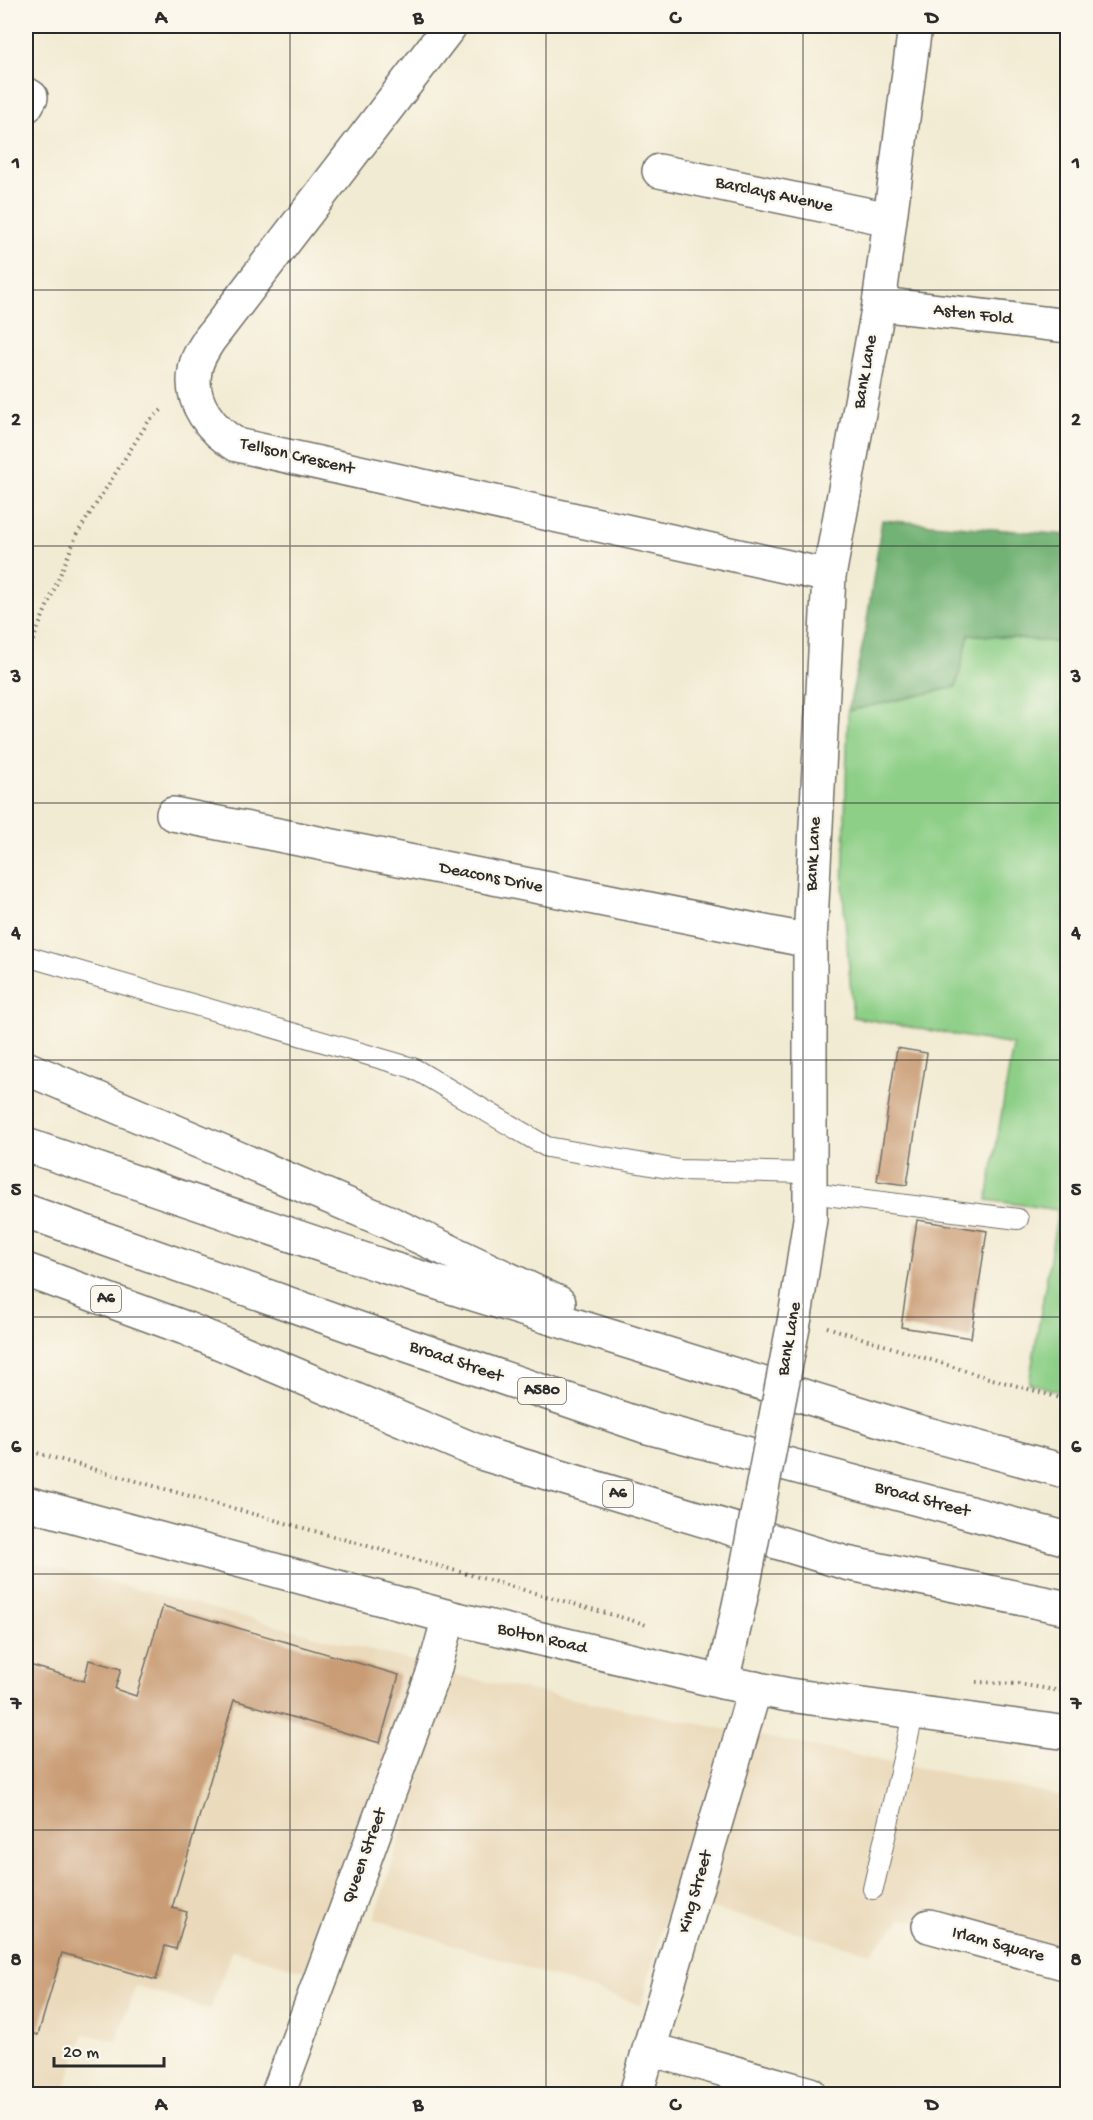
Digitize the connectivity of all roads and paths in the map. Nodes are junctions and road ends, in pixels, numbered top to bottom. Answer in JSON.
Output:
{"nodes":[{"id":1,"x":450,"y":26,"type":"edge"},
{"id":2,"x":915,"y":26,"type":"edge"},
{"id":3,"x":659,"y":171,"type":"dead end"},
{"id":4,"x":889,"y":219,"type":"junction"},
{"id":5,"x":879,"y":304,"type":"junction"},
{"id":6,"x":1068,"y":326,"type":"edge"},
{"id":7,"x":195,"y":388,"type":"junction"},
{"id":8,"x":829,"y":576,"type":"junction"},
{"id":9,"x":26,"y":657,"type":"edge"},
{"id":10,"x":173,"y":814,"type":"dead end"},
{"id":11,"x":810,"y":941,"type":"junction"},
{"id":12,"x":26,"y":956,"type":"edge"},
{"id":13,"x":26,"y":1068,"type":"edge"},
{"id":14,"x":26,"y":1145,"type":"edge"},
{"id":15,"x":811,"y":1183,"type":"junction"},
{"id":16,"x":26,"y":1211,"type":"edge"},
{"id":17,"x":1018,"y":1220,"type":"dead end"},
{"id":18,"x":26,"y":1270,"type":"edge"},
{"id":19,"x":795,"y":1317,"type":"junction"},
{"id":20,"x":666,"y":1354,"type":"junction"},
{"id":21,"x":1068,"y":1400,"type":"edge"},
{"id":22,"x":26,"y":1450,"type":"edge"},
{"id":23,"x":1068,"y":1472,"type":"edge"},
{"id":24,"x":26,"y":1503,"type":"edge"},
{"id":25,"x":1068,"y":1539,"type":"edge"},
{"id":26,"x":1068,"y":1608,"type":"edge"},
{"id":27,"x":448,"y":1617,"type":"junction"},
{"id":28,"x":649,"y":1627,"type":"dead end"},
{"id":29,"x":722,"y":1682,"type":"junction"},
{"id":30,"x":755,"y":1688,"type":"junction"},
{"id":31,"x":914,"y":1711,"type":"junction"},
{"id":32,"x":1068,"y":1733,"type":"edge"},
{"id":33,"x":873,"y":1889,"type":"dead end"},
{"id":34,"x":928,"y":1926,"type":"dead end"},
{"id":35,"x":1068,"y":1964,"type":"edge"},
{"id":36,"x":650,"y":2049,"type":"junction"},
{"id":37,"x":278,"y":2094,"type":"edge"},
{"id":38,"x":636,"y":2094,"type":"edge"},
{"id":39,"x":810,"y":2094,"type":"edge"}],
"edges":[{"from":1,"to":7,"type":"main road","name":"Tellson Crescent"},
{"from":2,"to":4,"type":"main road","name":"Bank Lane"},
{"from":3,"to":4,"type":"main road","name":"Barclays Avenue"},
{"from":4,"to":5,"type":"main road","name":"Bank Lane"},
{"from":5,"to":6,"type":"main road","name":"Asten Fold"},
{"from":5,"to":8,"type":"main road","name":"Bank Lane"},
{"from":7,"to":8,"type":"main road","name":"Tellson Crescent"},
{"from":7,"to":9,"type":"path"},
{"from":8,"to":11,"type":"main road","name":"Bank Lane"},
{"from":10,"to":11,"type":"main road","name":"Deacons Drive"},
{"from":11,"to":15,"type":"main road","name":"Bank Lane"},
{"from":12,"to":15,"type":"lane"},
{"from":13,"to":20,"type":"main road"},
{"from":14,"to":20,"type":"main road"},
{"from":15,"to":17,"type":"lane"},
{"from":15,"to":19,"type":"main road","name":"Bank Lane"},
{"from":16,"to":25,"type":"main road","name":"Broad Street","number":"A580"},
{"from":18,"to":26,"type":"main road","number":"A6"},
{"from":19,"to":21,"type":"path"},
{"from":19,"to":29,"type":"main road","name":"Bank Lane","bridge":true},
{"from":20,"to":23,"type":"main road"},
{"from":22,"to":28,"type":"path"},
{"from":24,"to":27,"type":"main road","name":"Bolton Road"},
{"from":27,"to":29,"type":"main road","name":"Bolton Road"},
{"from":27,"to":37,"type":"main road","name":"Queen Street"},
{"from":29,"to":30,"type":"main road","name":"Bolton Road"},
{"from":30,"to":31,"type":"main road","name":"Bolton Road"},
{"from":30,"to":36,"type":"main road","name":"King Street"},
{"from":31,"to":32,"type":"main road","name":"Bolton Road"},
{"from":31,"to":33,"type":"lane"},
{"from":34,"to":35,"type":"main road","name":"Irlam Square"},
{"from":36,"to":38,"type":"main road","name":"King Street"},
{"from":36,"to":39,"type":"main road"}]}
